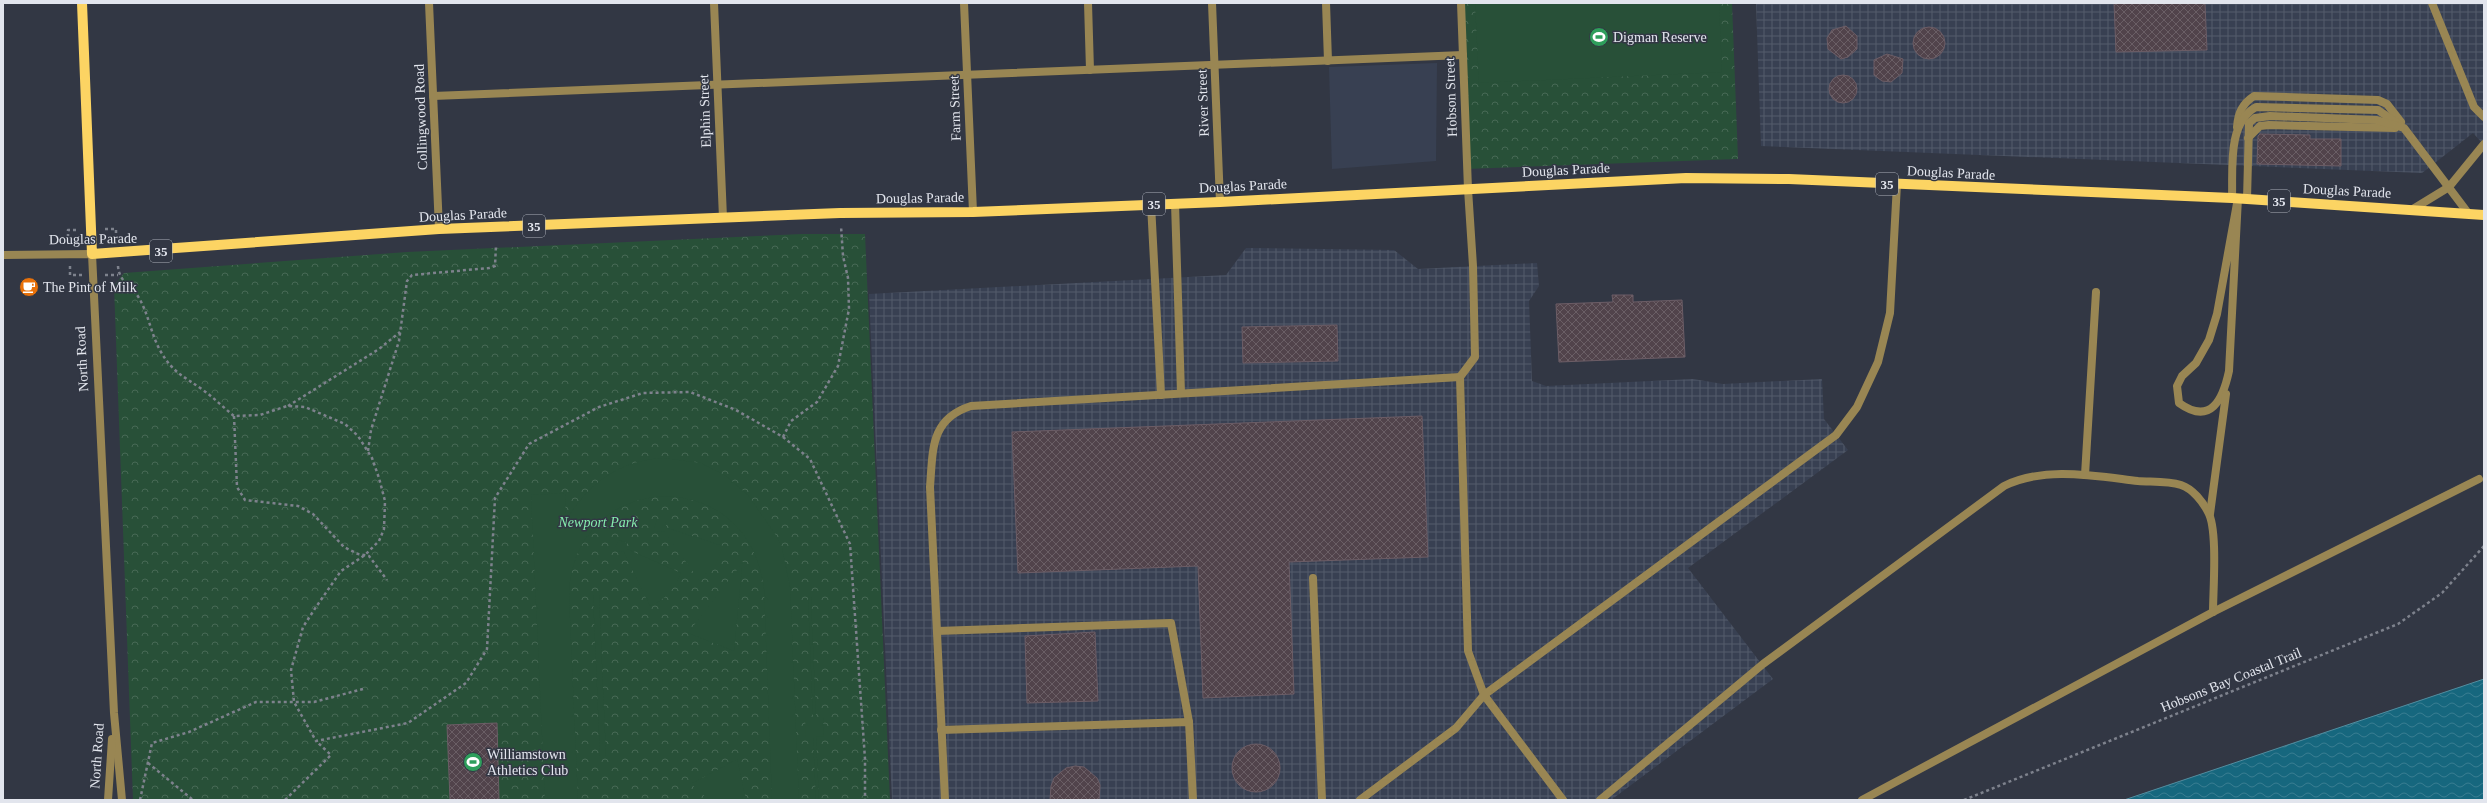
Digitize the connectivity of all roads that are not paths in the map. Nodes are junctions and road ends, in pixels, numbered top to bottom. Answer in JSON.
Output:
{"nodes":[{"id":1,"x":82,"y":3,"type":"edge"},
{"id":2,"x":429,"y":3,"type":"edge"},
{"id":3,"x":714,"y":3,"type":"edge"},
{"id":4,"x":964,"y":3,"type":"edge"},
{"id":5,"x":1088,"y":3,"type":"edge"},
{"id":6,"x":1212,"y":3,"type":"edge"},
{"id":7,"x":1326,"y":3,"type":"edge"},
{"id":8,"x":1461,"y":3,"type":"edge"},
{"id":9,"x":2432,"y":3,"type":"edge"},
{"id":10,"x":1463,"y":55,"type":"junction"},
{"id":11,"x":1328,"y":62,"type":"junction"},
{"id":12,"x":1214,"y":65,"type":"junction"},
{"id":13,"x":1090,"y":70,"type":"junction"},
{"id":14,"x":966,"y":75,"type":"junction"},
{"id":15,"x":718,"y":85,"type":"junction"},
{"id":16,"x":433,"y":96,"type":"junction"},
{"id":17,"x":2484,"y":117,"type":"edge"},
{"id":18,"x":2404,"y":128,"type":"junction"},
{"id":19,"x":2484,"y":144,"type":"edge"},
{"id":20,"x":1897,"y":184,"type":"junction"},
{"id":21,"x":2449,"y":187,"type":"junction"},
{"id":22,"x":1468,"y":189,"type":"junction"},
{"id":23,"x":2239,"y":198,"type":"junction"},
{"id":24,"x":1220,"y":202,"type":"junction"},
{"id":25,"x":1175,"y":203,"type":"junction"},
{"id":26,"x":1151,"y":204,"type":"junction"},
{"id":27,"x":2413,"y":209,"type":"junction"},
{"id":28,"x":973,"y":212,"type":"junction"},
{"id":29,"x":2468,"y":213,"type":"junction"},
{"id":30,"x":2484,"y":214,"type":"edge"},
{"id":31,"x":723,"y":218,"type":"junction"},
{"id":32,"x":439,"y":229,"type":"junction"},
{"id":33,"x":3,"y":254,"type":"edge"},
{"id":34,"x":92,"y":254,"type":"junction"},
{"id":35,"x":2096,"y":292,"type":"dead end"},
{"id":36,"x":2230,"y":371,"type":"junction"},
{"id":37,"x":1460,"y":377,"type":"junction"},
{"id":38,"x":1181,"y":393,"type":"junction"},
{"id":39,"x":1161,"y":395,"type":"junction"},
{"id":40,"x":2085,"y":475,"type":"junction"},
{"id":41,"x":2479,"y":479,"type":"dead end"},
{"id":42,"x":2210,"y":514,"type":"junction"},
{"id":43,"x":1313,"y":578,"type":"dead end"},
{"id":44,"x":2213,"y":612,"type":"junction"},
{"id":45,"x":937,"y":631,"type":"junction"},
{"id":46,"x":1484,"y":695,"type":"junction"},
{"id":47,"x":114,"y":713,"type":"junction"},
{"id":48,"x":1189,"y":722,"type":"junction"},
{"id":49,"x":941,"y":730,"type":"junction"},
{"id":50,"x":108,"y":800,"type":"edge"},
{"id":51,"x":122,"y":800,"type":"edge"},
{"id":52,"x":945,"y":800,"type":"edge"},
{"id":53,"x":1193,"y":800,"type":"edge"},
{"id":54,"x":1322,"y":800,"type":"edge"},
{"id":55,"x":1360,"y":800,"type":"edge"},
{"id":56,"x":1563,"y":800,"type":"edge"},
{"id":57,"x":1600,"y":800,"type":"edge"},
{"id":58,"x":1862,"y":800,"type":"edge"}],
"edges":[{"from":1,"to":34,"type":"main road","name":"North Road"},
{"from":2,"to":16,"type":"street","name":"Collingwood Road"},
{"from":3,"to":15,"type":"street","name":"Elphin Street"},
{"from":4,"to":14,"type":"street","name":"Farm Street"},
{"from":5,"to":13,"type":"street"},
{"from":6,"to":12,"type":"street","name":"River Street"},
{"from":7,"to":11,"type":"street"},
{"from":8,"to":10,"type":"street","name":"Hobson Street"},
{"from":9,"to":17,"type":"street"},
{"from":10,"to":11,"type":"street"},
{"from":10,"to":22,"type":"street","name":"Hobson Street"},
{"from":11,"to":12,"type":"street"},
{"from":12,"to":13,"type":"street"},
{"from":12,"to":24,"type":"street","name":"River Street"},
{"from":13,"to":14,"type":"street"},
{"from":14,"to":15,"type":"street"},
{"from":14,"to":28,"type":"street","name":"Farm Street"},
{"from":15,"to":16,"type":"street"},
{"from":15,"to":31,"type":"street","name":"Elphin Street"},
{"from":16,"to":32,"type":"street","name":"Collingwood Road"},
{"from":18,"to":21,"type":"street"},
{"from":18,"to":23,"type":"street"},
{"from":18,"to":23,"type":"street"},
{"from":19,"to":21,"type":"street"},
{"from":20,"to":22,"type":"main road","name":"Douglas Parade","number":"35"},
{"from":20,"to":23,"type":"main road","name":"Douglas Parade","number":"35"},
{"from":20,"to":46,"type":"street"},
{"from":21,"to":27,"type":"street"},
{"from":21,"to":29,"type":"street"},
{"from":22,"to":24,"type":"main road","name":"Douglas Parade","number":"35"},
{"from":22,"to":37,"type":"street","name":"Hobson Street"},
{"from":23,"to":27,"type":"main road","name":"Douglas Parade","number":"35"},
{"from":23,"to":36,"type":"street"},
{"from":23,"to":36,"type":"street"},
{"from":24,"to":25,"type":"main road","name":"Douglas Parade","number":"35"},
{"from":25,"to":26,"type":"main road","name":"Douglas Parade","number":"35"},
{"from":25,"to":38,"type":"street"},
{"from":26,"to":28,"type":"main road","name":"Douglas Parade","number":"35"},
{"from":26,"to":39,"type":"street"},
{"from":27,"to":29,"type":"main road","name":"Douglas Parade","number":"35"},
{"from":28,"to":31,"type":"main road","name":"Douglas Parade","number":"35"},
{"from":29,"to":30,"type":"main road","name":"Douglas Parade","number":"35"},
{"from":31,"to":32,"type":"main road","name":"Douglas Parade","number":"35"},
{"from":32,"to":34,"type":"main road","name":"Douglas Parade","number":"35"},
{"from":33,"to":34,"type":"street","name":"Douglas Parade","number":"35"},
{"from":34,"to":47,"type":"street","name":"North Road"},
{"from":35,"to":40,"type":"street"},
{"from":36,"to":42,"type":"street"},
{"from":37,"to":38,"type":"street"},
{"from":37,"to":46,"type":"street"},
{"from":38,"to":39,"type":"street"},
{"from":39,"to":45,"type":"street"},
{"from":40,"to":42,"type":"street"},
{"from":40,"to":57,"type":"street"},
{"from":41,"to":44,"type":"street"},
{"from":42,"to":44,"type":"street"},
{"from":43,"to":54,"type":"street"},
{"from":44,"to":58,"type":"street"},
{"from":45,"to":48,"type":"street"},
{"from":45,"to":49,"type":"street"},
{"from":46,"to":55,"type":"street"},
{"from":46,"to":56,"type":"street"},
{"from":47,"to":50,"type":"street","name":"North Road"},
{"from":47,"to":51,"type":"street","name":"North Road"},
{"from":48,"to":49,"type":"street"},
{"from":48,"to":53,"type":"street"},
{"from":49,"to":52,"type":"street"}]}
